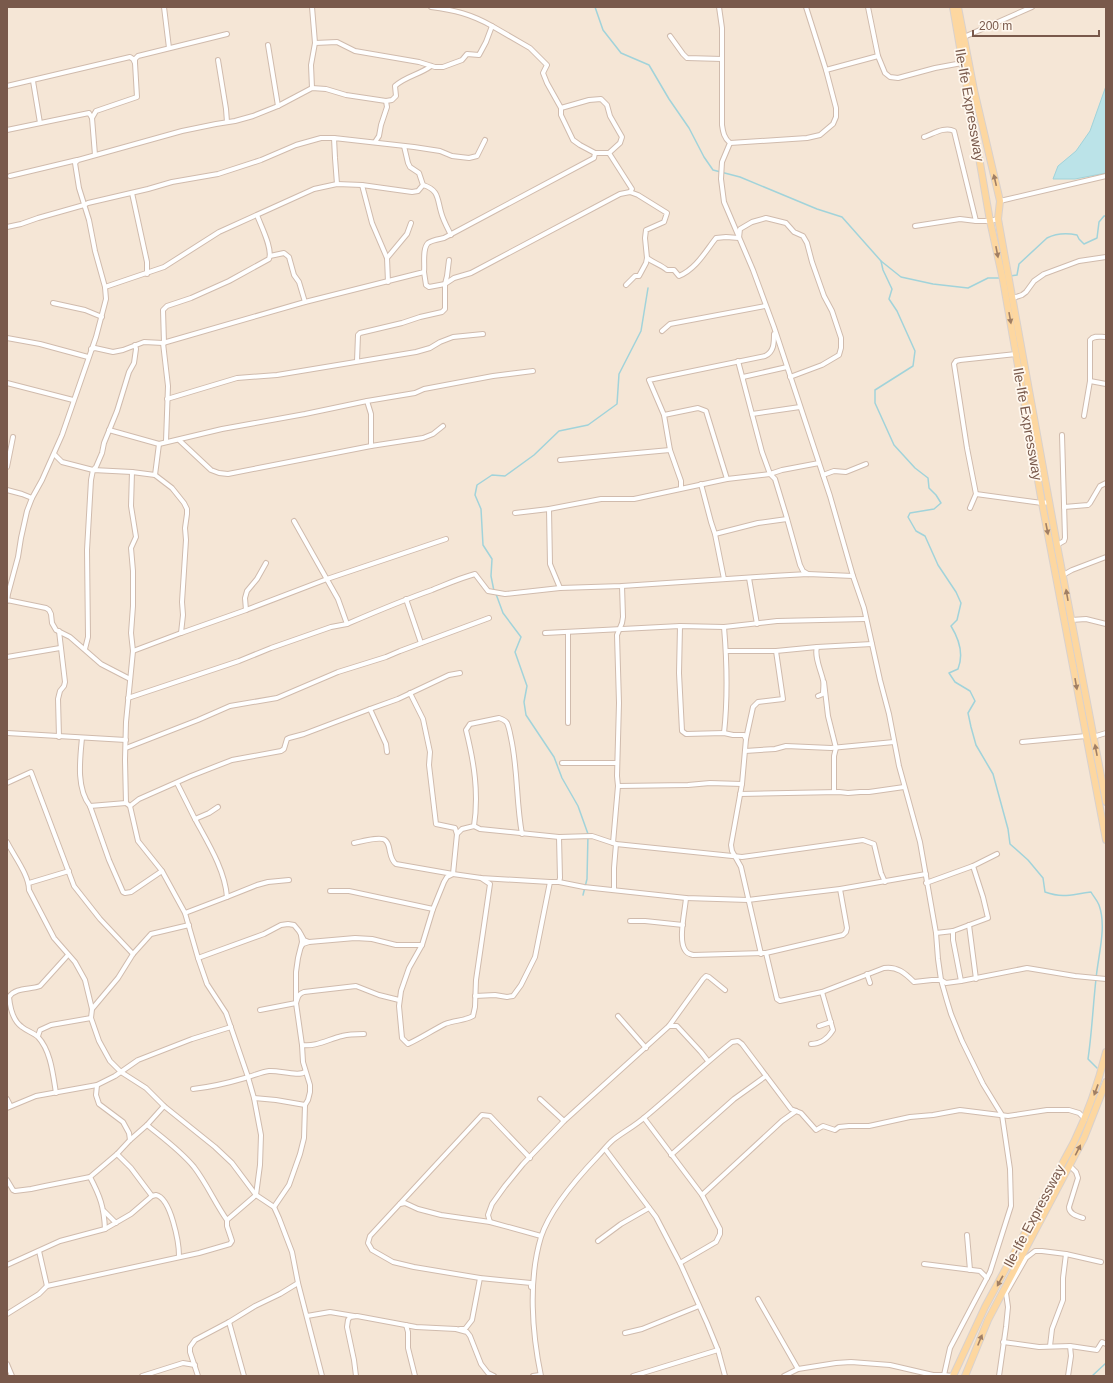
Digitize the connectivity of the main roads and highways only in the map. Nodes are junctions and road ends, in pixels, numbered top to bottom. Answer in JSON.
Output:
{"nodes":[{"id":1,"x":953,"y":7,"type":"edge"},
{"id":2,"x":958,"y":7,"type":"edge"},
{"id":3,"x":970,"y":70,"type":"junction"},
{"id":4,"x":963,"y":71,"type":"junction"},
{"id":5,"x":974,"y":90,"type":"junction"},
{"id":6,"x":967,"y":91,"type":"junction"},
{"id":7,"x":1001,"y":234,"type":"junction"},
{"id":8,"x":994,"y":235,"type":"junction"},
{"id":9,"x":1006,"y":277,"type":"junction"},
{"id":10,"x":1075,"y":659,"type":"junction"},
{"id":11,"x":1106,"y":802,"type":"edge"},
{"id":12,"x":1106,"y":840,"type":"edge"},
{"id":13,"x":1106,"y":1052,"type":"edge"},
{"id":14,"x":1106,"y":1082,"type":"edge"},
{"id":15,"x":953,"y":1376,"type":"edge"},
{"id":16,"x":965,"y":1376,"type":"edge"}],
"edges":[{"from":1,"to":4,"type":"main road","name":"Ile-Ife Expressway"},
{"from":2,"to":3,"type":"main road","name":"Ile-Ife Expressway"},
{"from":3,"to":4,"type":"main road"},
{"from":3,"to":5,"type":"main road","name":"Ile-Ife Expressway"},
{"from":4,"to":6,"type":"main road","name":"Ile-Ife Expressway"},
{"from":5,"to":6,"type":"main road"},
{"from":7,"to":5,"type":"main road","name":"Ile-Ife Expressway","one_way":true},
{"from":6,"to":8,"type":"main road","name":"Ile-Ife Expressway"},
{"from":7,"to":8,"type":"main road"},
{"from":7,"to":9,"type":"main road","name":"Ile-Ife Expressway"},
{"from":8,"to":9,"type":"main road","name":"Ile-Ife Expressway","one_way":true},
{"from":9,"to":10,"type":"main road","name":"Ile-Ife Expressway","one_way":true},
{"from":10,"to":9,"type":"main road","name":"Ile-Ife Expressway","one_way":true},
{"from":11,"to":10,"type":"main road","name":"Ile-Ife Expressway","one_way":true},
{"from":10,"to":12,"type":"main road","name":"Ile-Ife Expressway","one_way":true},
{"from":13,"to":15,"type":"main road","name":"Ile-Ife Expressway","one_way":true},
{"from":16,"to":14,"type":"main road","name":"Ile-Ife Expressway","one_way":true}]}
